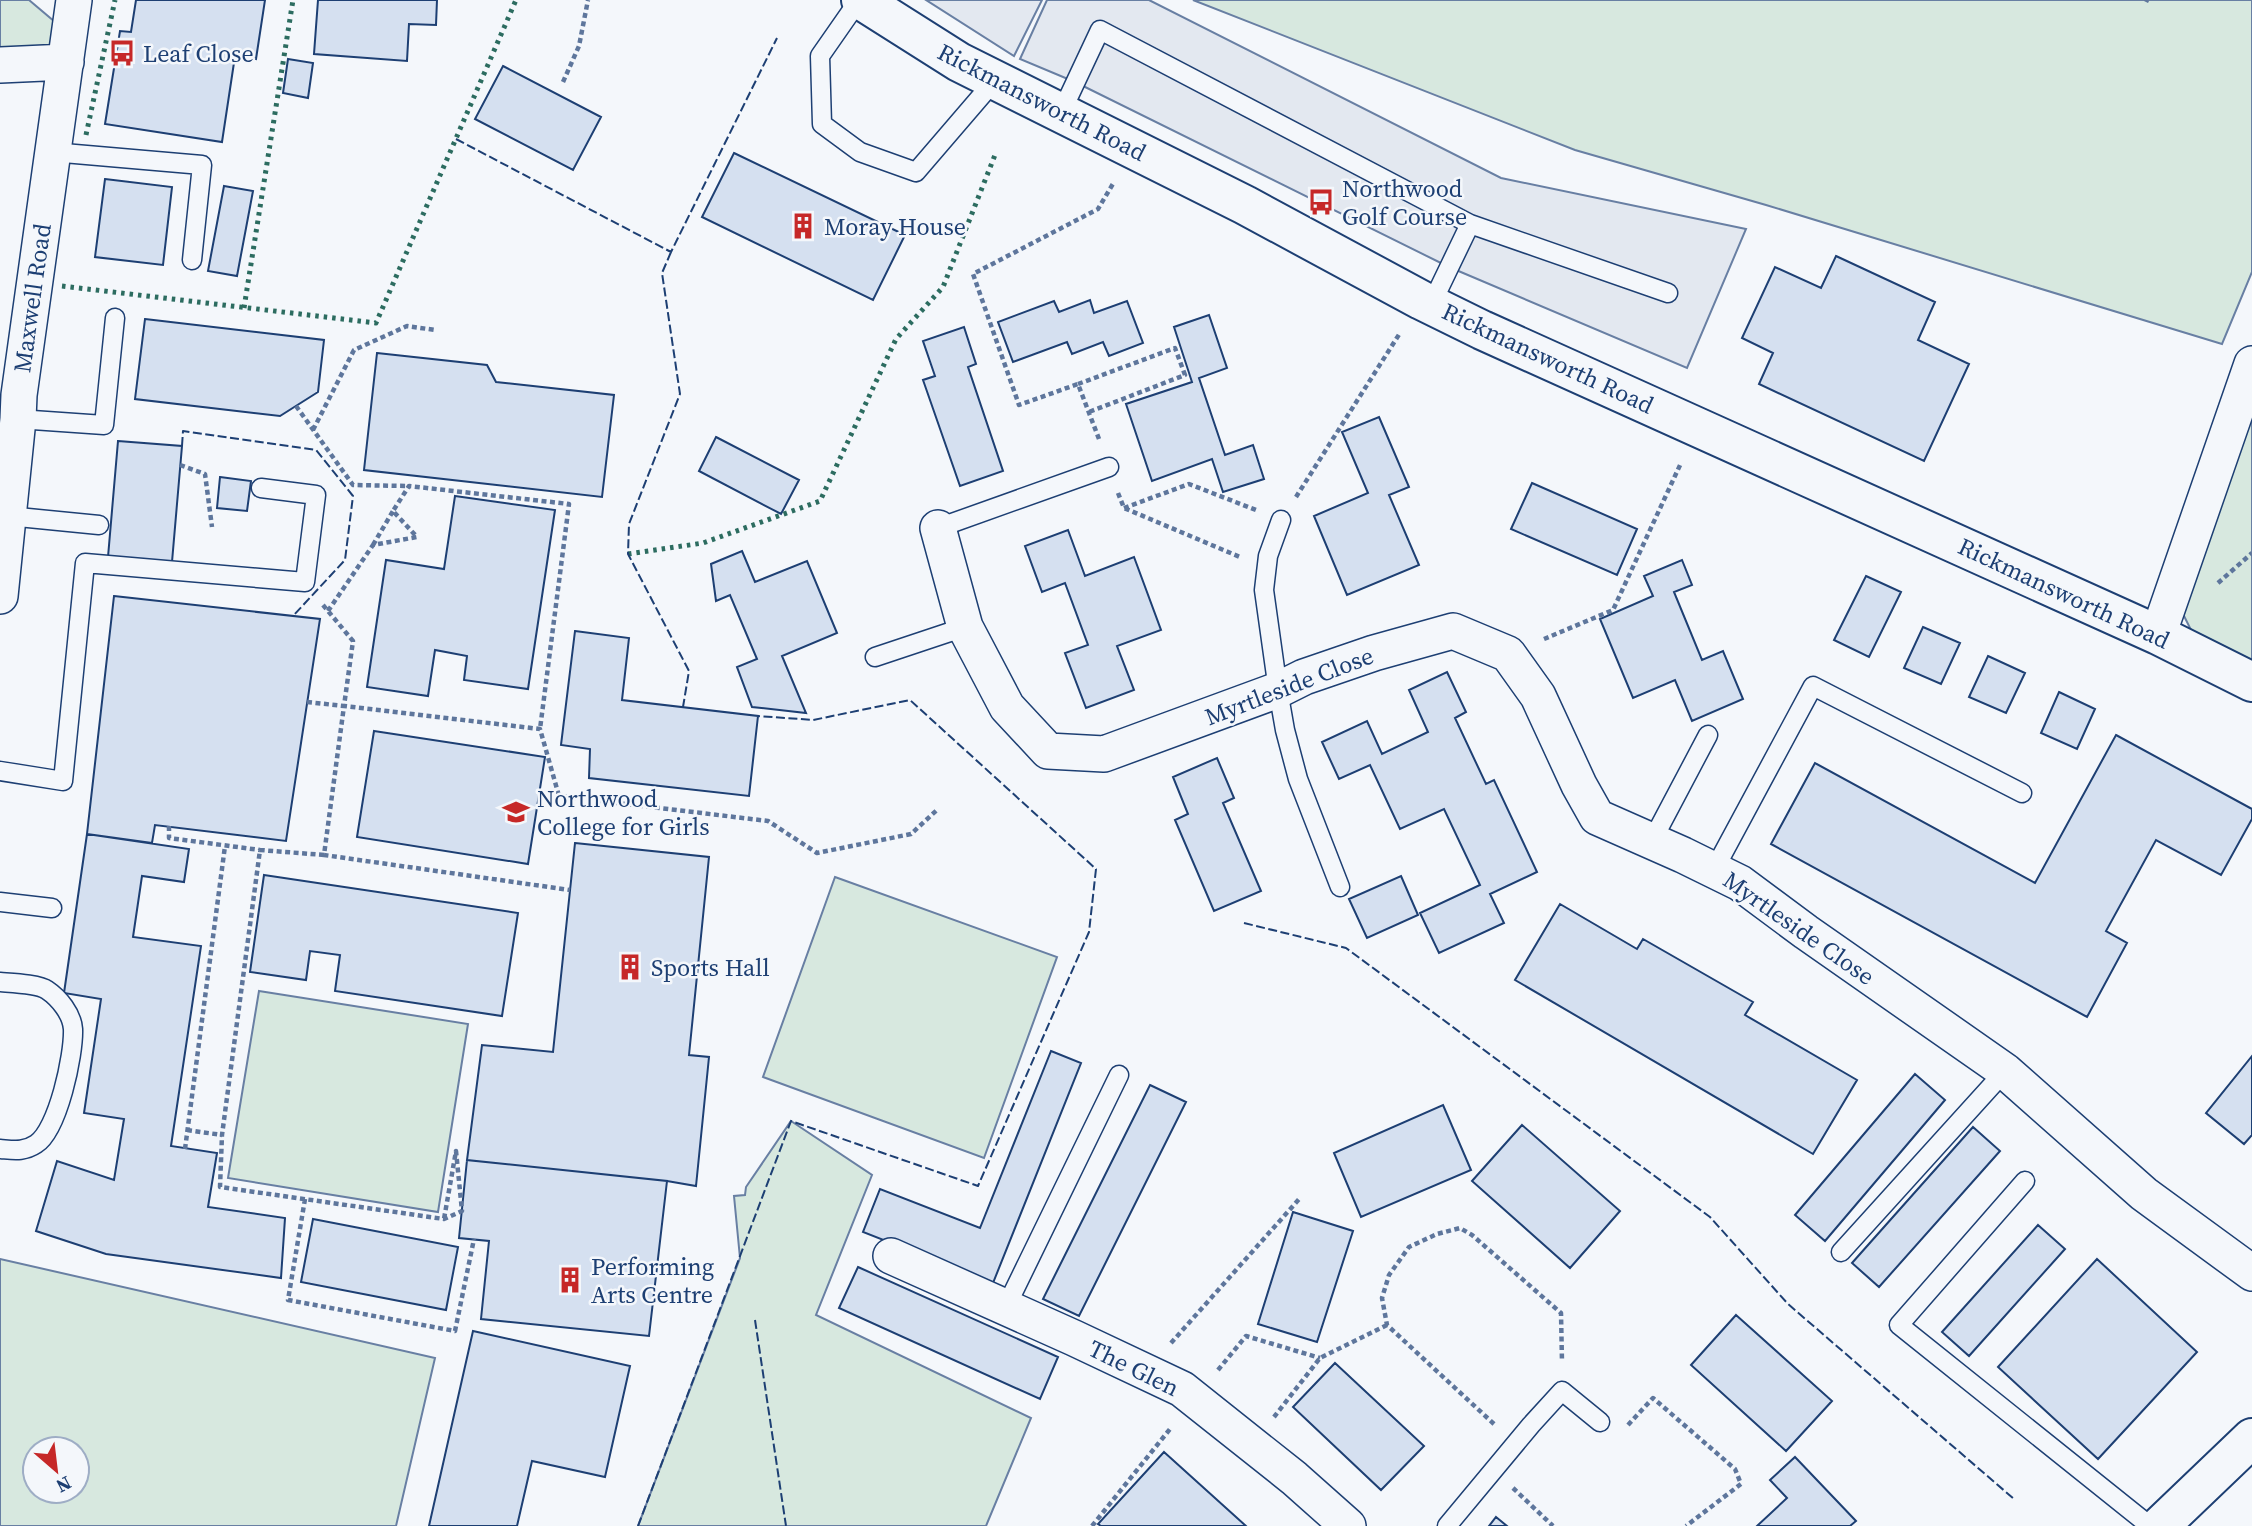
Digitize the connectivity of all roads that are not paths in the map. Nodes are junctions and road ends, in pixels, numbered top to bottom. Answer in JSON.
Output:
{"nodes":[{"id":1,"x":74,"y":0,"type":"edge"},
{"id":2,"x":872,"y":3,"type":"edge"},
{"id":3,"x":66,"y":62,"type":"junction"},
{"id":4,"x":0,"y":65,"type":"edge"},
{"id":5,"x":995,"y":80,"type":"junction"},
{"id":6,"x":1061,"y":113,"type":"junction"},
{"id":7,"x":52,"y":152,"type":"junction"},
{"id":8,"x":1470,"y":224,"type":"junction"},
{"id":9,"x":192,"y":260,"type":"dead end"},
{"id":10,"x":1668,"y":293,"type":"dead end"},
{"id":11,"x":1427,"y":302,"type":"junction"},
{"id":12,"x":115,"y":317,"type":"dead end"},
{"id":13,"x":2252,"y":364,"type":"edge"},
{"id":14,"x":12,"y":402,"type":"edge"},
{"id":15,"x":1109,"y":467,"type":"road end"},
{"id":16,"x":261,"y":488,"type":"dead end"},
{"id":17,"x":8,"y":516,"type":"junction"},
{"id":18,"x":1282,"y":520,"type":"road end"},
{"id":19,"x":99,"y":525,"type":"dead end"},
{"id":20,"x":938,"y":528,"type":"joint"},
{"id":21,"x":0,"y":596,"type":"edge"},
{"id":22,"x":965,"y":627,"type":"junction"},
{"id":23,"x":2158,"y":635,"type":"junction"},
{"id":24,"x":875,"y":657,"type":"dead end"},
{"id":25,"x":2252,"y":682,"type":"edge"},
{"id":26,"x":1278,"y":690,"type":"junction"},
{"id":27,"x":1708,"y":735,"type":"dead end"},
{"id":28,"x":0,"y":771,"type":"edge"},
{"id":29,"x":2022,"y":793,"type":"dead end"},
{"id":30,"x":1652,"y":841,"type":"junction"},
{"id":31,"x":1714,"y":870,"type":"junction"},
{"id":32,"x":1340,"y":887,"type":"dead end"},
{"id":33,"x":0,"y":902,"type":"edge"},
{"id":34,"x":52,"y":908,"type":"dead end"},
{"id":35,"x":0,"y":982,"type":"edge"},
{"id":36,"x":2005,"y":1072,"type":"junction"},
{"id":37,"x":1119,"y":1075,"type":"dead end"},
{"id":38,"x":0,"y":1149,"type":"edge"},
{"id":39,"x":2025,"y":1181,"type":"dead end"},
{"id":40,"x":1841,"y":1252,"type":"dead end"},
{"id":41,"x":891,"y":1256,"type":"dead end"},
{"id":42,"x":2252,"y":1273,"type":"edge"},
{"id":43,"x":1005,"y":1308,"type":"junction"},
{"id":44,"x":1600,"y":1422,"type":"road end"},
{"id":45,"x":2252,"y":1438,"type":"edge"},
{"id":46,"x":1348,"y":1526,"type":"edge"},
{"id":47,"x":1447,"y":1526,"type":"edge"},
{"id":48,"x":2150,"y":1526,"type":"edge"},
{"id":49,"x":2160,"y":1526,"type":"edge"}],
"edges":[{"from":1,"to":3,"type":"street","name":"Maxwell Road"},
{"from":2,"to":5,"type":"main road","name":"Rickmansworth Road"},
{"from":2,"to":5,"type":"lane"},
{"from":3,"to":4,"type":"street"},
{"from":3,"to":7,"type":"street","name":"Maxwell Road"},
{"from":5,"to":6,"type":"main road","name":"Rickmansworth Road"},
{"from":6,"to":8,"type":"lane"},
{"from":6,"to":11,"type":"main road","name":"Rickmansworth Road"},
{"from":7,"to":9,"type":"lane"},
{"from":7,"to":14,"type":"street","name":"Maxwell Road"},
{"from":8,"to":10,"type":"lane"},
{"from":8,"to":11,"type":"lane"},
{"from":11,"to":23,"type":"main road","name":"Rickmansworth Road"},
{"from":12,"to":14,"type":"lane"},
{"from":13,"to":23,"type":"street"},
{"from":14,"to":17,"type":"street","name":"Maxwell Road"},
{"from":15,"to":20,"type":"lane"},
{"from":16,"to":28,"type":"lane"},
{"from":17,"to":19,"type":"lane"},
{"from":17,"to":21,"type":"street","name":"Maxwell Road"},
{"from":18,"to":26,"type":"lane"},
{"from":20,"to":22,"type":"street","name":"Myrtleside Close"},
{"from":22,"to":24,"type":"lane"},
{"from":22,"to":26,"type":"street","name":"Myrtleside Close"},
{"from":23,"to":25,"type":"main road","name":"Rickmansworth Road"},
{"from":26,"to":30,"type":"street","name":"Myrtleside Close"},
{"from":26,"to":32,"type":"lane"},
{"from":27,"to":30,"type":"lane"},
{"from":29,"to":31,"type":"lane"},
{"from":30,"to":31,"type":"street","name":"Myrtleside Close"},
{"from":31,"to":36,"type":"street","name":"Myrtleside Close"},
{"from":33,"to":34,"type":"lane"},
{"from":35,"to":38,"type":"lane"},
{"from":36,"to":40,"type":"lane"},
{"from":36,"to":42,"type":"street","name":"Myrtleside Close"},
{"from":37,"to":43,"type":"lane"},
{"from":39,"to":48,"type":"lane"},
{"from":41,"to":43,"type":"street","name":"The Glen"},
{"from":43,"to":46,"type":"street","name":"The Glen"},
{"from":44,"to":47,"type":"lane"},
{"from":45,"to":49,"type":"main road"}]}
